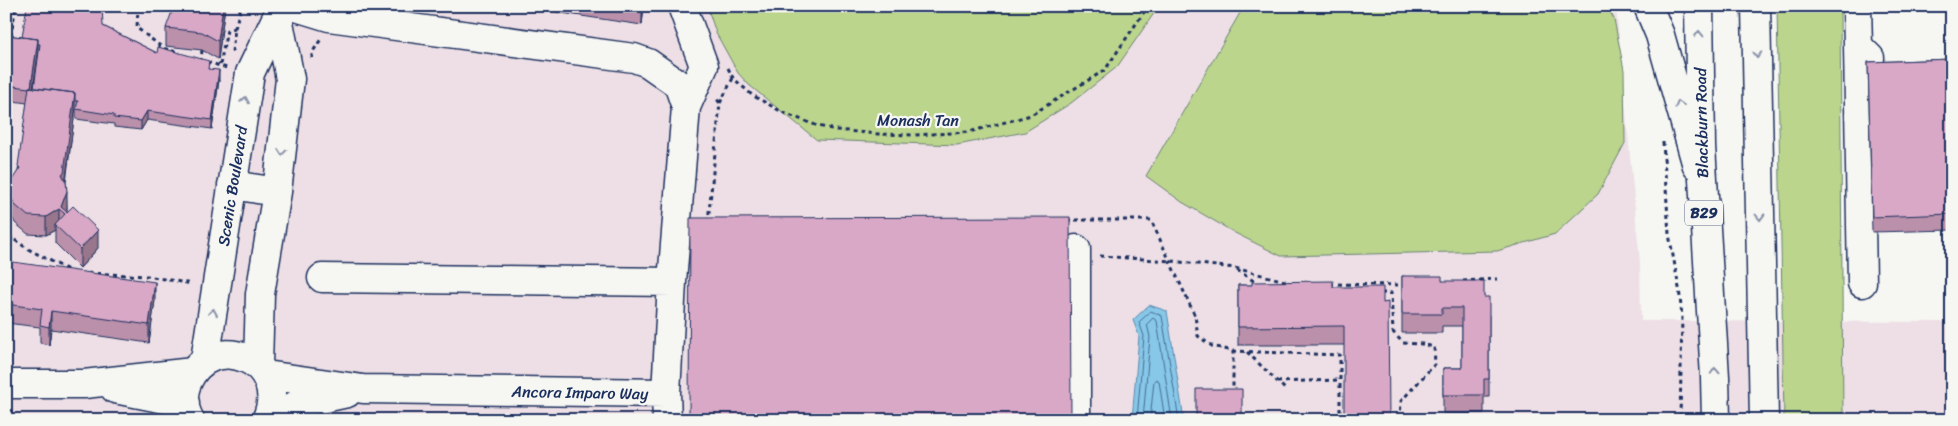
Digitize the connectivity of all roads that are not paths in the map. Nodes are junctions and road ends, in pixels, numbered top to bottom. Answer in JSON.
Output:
{"nodes":[{"id":1,"x":682,"y":6,"type":"edge"},
{"id":2,"x":1648,"y":6,"type":"edge"},
{"id":3,"x":1699,"y":6,"type":"edge"},
{"id":4,"x":1756,"y":6,"type":"edge"},
{"id":5,"x":1857,"y":6,"type":"edge"},
{"id":6,"x":284,"y":10,"type":"edge"},
{"id":7,"x":1858,"y":46,"type":"junction"},
{"id":8,"x":1895,"y":63,"type":"edge"},
{"id":9,"x":686,"y":107,"type":"junction"},
{"id":10,"x":1702,"y":184,"type":"junction"},
{"id":11,"x":232,"y":185,"type":"junction"},
{"id":12,"x":277,"y":192,"type":"junction"},
{"id":13,"x":1076,"y":249,"type":"road end"},
{"id":14,"x":322,"y":278,"type":"dead end"},
{"id":15,"x":672,"y":282,"type":"junction"},
{"id":16,"x":1862,"y":283,"type":"dead end"},
{"id":17,"x":199,"y":366,"type":"junction"},
{"id":18,"x":262,"y":370,"type":"junction"},
{"id":19,"x":6,"y":384,"type":"edge"},
{"id":20,"x":84,"y":384,"type":"junction"},
{"id":21,"x":363,"y":389,"type":"junction"},
{"id":22,"x":666,"y":393,"type":"junction"},
{"id":23,"x":188,"y":412,"type":"edge"},
{"id":24,"x":267,"y":419,"type":"edge"},
{"id":25,"x":160,"y":420,"type":"edge"},
{"id":26,"x":667,"y":420,"type":"edge"},
{"id":27,"x":1076,"y":420,"type":"edge"},
{"id":28,"x":1716,"y":420,"type":"edge"},
{"id":29,"x":1764,"y":420,"type":"edge"}],
"edges":[{"from":1,"to":9,"type":"street"},
{"from":10,"to":2,"type":"street","one_way":true},
{"from":10,"to":3,"type":"street","name":"Blackburn Road","number":"B29","one_way":true},
{"from":4,"to":29,"type":"street","one_way":true},
{"from":5,"to":7,"type":"street"},
{"from":6,"to":9,"type":"street"},
{"from":11,"to":6,"type":"street","name":"Scenic Boulevard","one_way":true},
{"from":6,"to":12,"type":"street","one_way":true},
{"from":7,"to":8,"type":"street"},
{"from":7,"to":16,"type":"street"},
{"from":9,"to":15,"type":"street","name":"Ancora Imparo Way"},
{"from":28,"to":10,"type":"street","name":"Blackburn Road","number":"B29","one_way":true},
{"from":11,"to":12,"type":"street"},
{"from":17,"to":11,"type":"street","name":"Scenic Boulevard","one_way":true},
{"from":12,"to":18,"type":"street"},
{"from":13,"to":27,"type":"street"},
{"from":14,"to":15,"type":"street"},
{"from":15,"to":22,"type":"street","name":"Ancora Imparo Way"},
{"from":17,"to":18,"type":"street","name":"Ancora Imparo Way"},
{"from":17,"to":20,"type":"street"},
{"from":17,"to":23,"type":"street","name":"Scenic Boulevard"},
{"from":18,"to":21,"type":"street","name":"Ancora Imparo Way"},
{"from":18,"to":24,"type":"street"},
{"from":19,"to":20,"type":"street"},
{"from":20,"to":23,"type":"street"},
{"from":20,"to":25,"type":"street"},
{"from":21,"to":22,"type":"street","name":"Ancora Imparo Way"},
{"from":21,"to":24,"type":"street","name":"Ancora Imparo Way"},
{"from":22,"to":26,"type":"street"}]}
